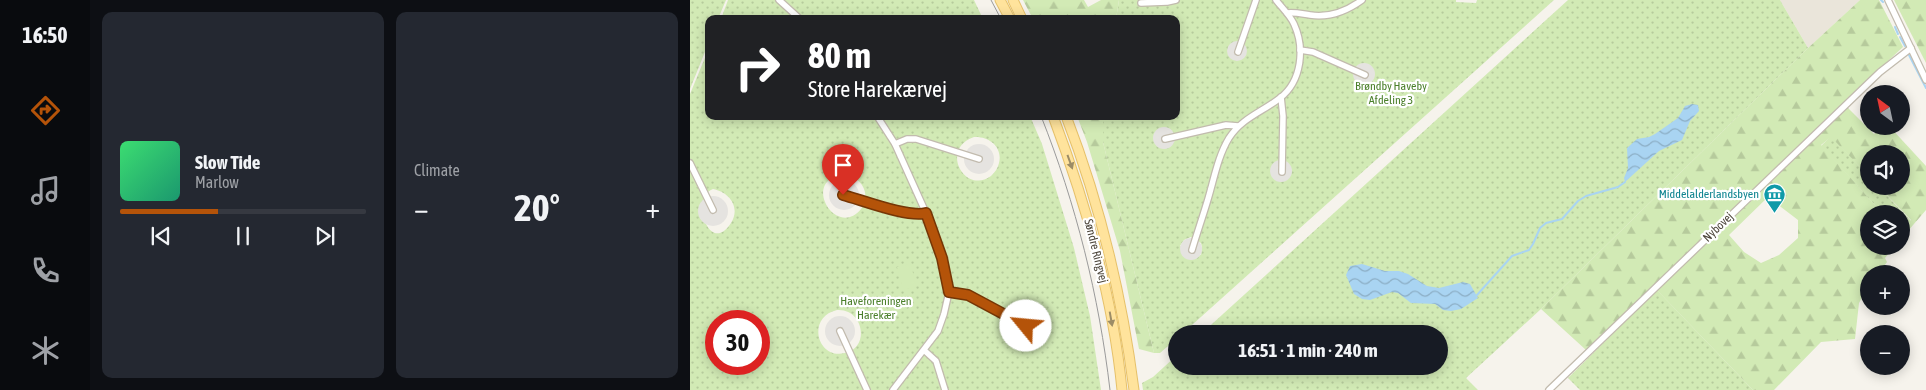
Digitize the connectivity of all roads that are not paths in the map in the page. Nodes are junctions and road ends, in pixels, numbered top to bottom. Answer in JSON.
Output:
{"nodes":[{"id":1,"x":779,"y":0,"type":"edge"},
{"id":2,"x":1000,"y":0,"type":"edge"},
{"id":3,"x":1013,"y":0,"type":"edge"},
{"id":4,"x":1176,"y":0,"type":"edge"},
{"id":5,"x":1256,"y":0,"type":"edge"},
{"id":6,"x":1276,"y":0,"type":"edge"},
{"id":7,"x":1362,"y":0,"type":"edge"},
{"id":8,"x":1888,"y":0,"type":"edge"},
{"id":9,"x":1141,"y":3,"type":"dead end"},
{"id":10,"x":1287,"y":13,"type":"junction"},
{"id":11,"x":796,"y":15,"type":"edge"},
{"id":12,"x":1008,"y":15,"type":"edge"},
{"id":13,"x":1020,"y":15,"type":"edge"},
{"id":14,"x":1911,"y":48,"type":"junction"},
{"id":15,"x":1300,"y":50,"type":"junction"},
{"id":16,"x":1238,"y":52,"type":"dead end"},
{"id":17,"x":1365,"y":75,"type":"dead end"},
{"id":18,"x":1926,"y":80,"type":"edge"},
{"id":19,"x":1281,"y":97,"type":"junction"},
{"id":20,"x":880,"y":120,"type":"edge"},
{"id":21,"x":1054,"y":120,"type":"edge"},
{"id":22,"x":1067,"y":120,"type":"edge"},
{"id":23,"x":1238,"y":126,"type":"junction"},
{"id":24,"x":1166,"y":139,"type":"dead end"},
{"id":25,"x":895,"y":144,"type":"junction"},
{"id":26,"x":979,"y":159,"type":"dead end"},
{"id":27,"x":690,"y":163,"type":"edge"},
{"id":28,"x":1282,"y":172,"type":"dead end"},
{"id":29,"x":843,"y":195,"type":"dead end"},
{"id":30,"x":713,"y":210,"type":"dead end"},
{"id":31,"x":926,"y":213,"type":"junction"},
{"id":32,"x":1192,"y":250,"type":"dead end"},
{"id":33,"x":949,"y":292,"type":"junction"},
{"id":34,"x":1026,"y":326,"type":"dead end"},
{"id":35,"x":840,"y":331,"type":"dead end"},
{"id":36,"x":924,"y":351,"type":"junction"},
{"id":37,"x":867,"y":390,"type":"edge"},
{"id":38,"x":893,"y":390,"type":"edge"},
{"id":39,"x":945,"y":390,"type":"edge"},
{"id":40,"x":1122,"y":390,"type":"edge"},
{"id":41,"x":1134,"y":390,"type":"edge"},
{"id":42,"x":1549,"y":390,"type":"edge"}],
"edges":[{"from":1,"to":11,"type":"street"},
{"from":2,"to":12,"type":"main road"},
{"from":3,"to":13,"type":"main road"},
{"from":4,"to":9,"type":"street"},
{"from":5,"to":16,"type":"street"},
{"from":6,"to":10,"type":"street"},
{"from":7,"to":10,"type":"street"},
{"from":8,"to":14,"type":"street"},
{"from":10,"to":15,"type":"street"},
{"from":14,"to":18,"type":"street"},
{"from":14,"to":42,"type":"street","name":"Nybovej"},
{"from":15,"to":17,"type":"street"},
{"from":15,"to":19,"type":"street"},
{"from":19,"to":23,"type":"street"},
{"from":19,"to":28,"type":"street"},
{"from":20,"to":25,"type":"street"},
{"from":21,"to":40,"type":"main road","name":"Søndre Ringvej","one_way":true},
{"from":22,"to":41,"type":"main road","name":"Søndre Ringvej"},
{"from":23,"to":24,"type":"street"},
{"from":23,"to":32,"type":"street"},
{"from":25,"to":26,"type":"street"},
{"from":25,"to":31,"type":"street"},
{"from":27,"to":30,"type":"street"},
{"from":29,"to":31,"type":"street"},
{"from":31,"to":33,"type":"street"},
{"from":33,"to":34,"type":"street"},
{"from":33,"to":36,"type":"street"},
{"from":35,"to":37,"type":"street"},
{"from":36,"to":38,"type":"street"},
{"from":36,"to":39,"type":"street"}]}
